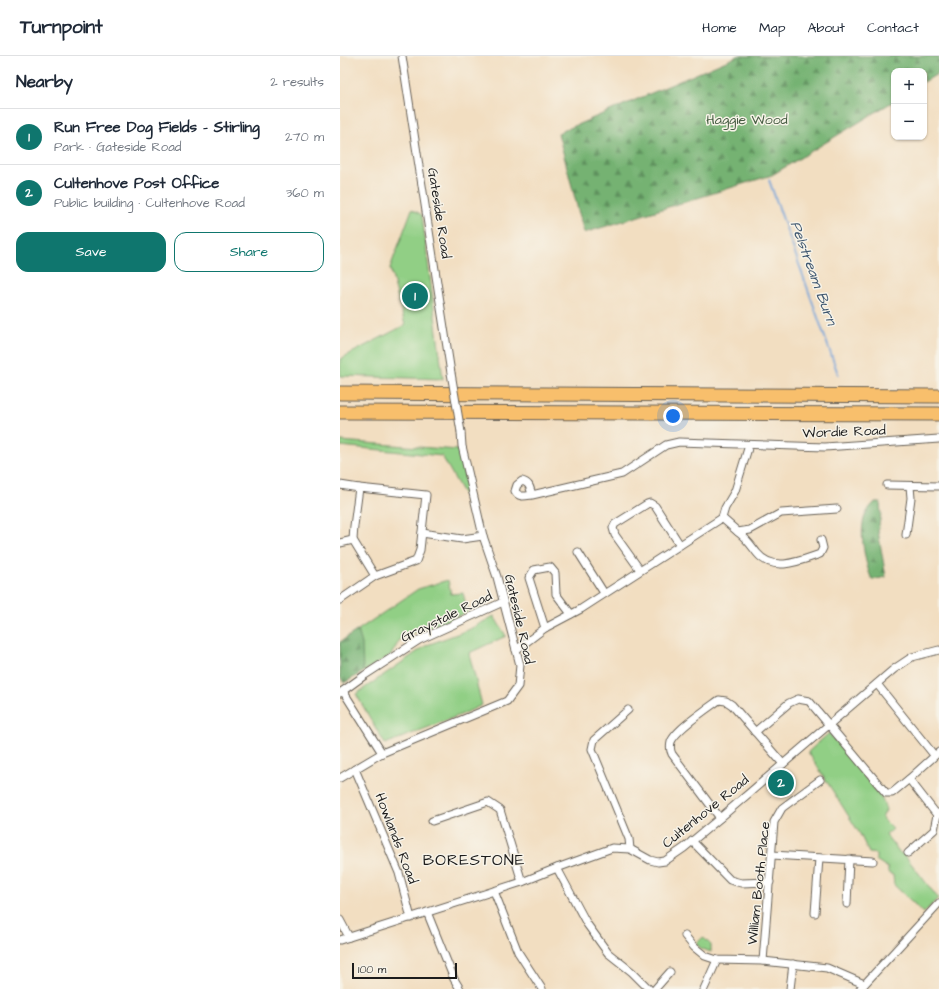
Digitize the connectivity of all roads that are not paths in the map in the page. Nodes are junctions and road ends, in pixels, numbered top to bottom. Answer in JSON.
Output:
{"nodes":[{"id":1,"x":402,"y":56,"type":"edge"},
{"id":2,"x":340,"y":393,"type":"edge"},
{"id":3,"x":939,"y":396,"type":"edge"},
{"id":4,"x":340,"y":412,"type":"edge"},
{"id":5,"x":939,"y":414,"type":"edge"},
{"id":6,"x":939,"y":439,"type":"edge"},
{"id":7,"x":749,"y":445,"type":"junction"},
{"id":8,"x":340,"y":485,"type":"edge"},
{"id":9,"x":887,"y":485,"type":"dead end"},
{"id":10,"x":910,"y":486,"type":"junction"},
{"id":11,"x":939,"y":486,"type":"edge"},
{"id":12,"x":359,"y":488,"type":"junction"},
{"id":13,"x":532,"y":495,"type":"dead end"},
{"id":14,"x":837,"y":509,"type":"dead end"},
{"id":15,"x":722,"y":518,"type":"junction"},
{"id":16,"x":738,"y":532,"type":"junction"},
{"id":17,"x":422,"y":533,"type":"junction"},
{"id":18,"x":906,"y":535,"type":"dead end"},
{"id":19,"x":483,"y":536,"type":"junction"},
{"id":20,"x":354,"y":540,"type":"junction"},
{"id":21,"x":821,"y":540,"type":"dead end"},
{"id":22,"x":340,"y":543,"type":"edge"},
{"id":23,"x":680,"y":544,"type":"junction"},
{"id":24,"x":578,"y":552,"type":"dead end"},
{"id":25,"x":640,"y":570,"type":"junction"},
{"id":26,"x":375,"y":576,"type":"junction"},
{"id":27,"x":604,"y":593,"type":"junction"},
{"id":28,"x":340,"y":600,"type":"edge"},
{"id":29,"x":503,"y":602,"type":"junction"},
{"id":30,"x":571,"y":614,"type":"junction"},
{"id":31,"x":545,"y":628,"type":"junction"},
{"id":32,"x":516,"y":650,"type":"junction"},
{"id":33,"x":939,"y":650,"type":"edge"},
{"id":34,"x":877,"y":684,"type":"junction"},
{"id":35,"x":342,"y":692,"type":"edge"},
{"id":36,"x":628,"y":710,"type":"dead end"},
{"id":37,"x":828,"y":725,"type":"junction"},
{"id":38,"x":755,"y":732,"type":"junction"},
{"id":39,"x":382,"y":753,"type":"junction"},
{"id":40,"x":937,"y":754,"type":"edge"},
{"id":41,"x":783,"y":764,"type":"junction"},
{"id":42,"x":355,"y":769,"type":"junction"},
{"id":43,"x":340,"y":778,"type":"edge"},
{"id":44,"x":909,"y":779,"type":"junction"},
{"id":45,"x":820,"y":780,"type":"dead end"},
{"id":46,"x":938,"y":814,"type":"edge"},
{"id":47,"x":720,"y":818,"type":"junction"},
{"id":48,"x":432,"y":821,"type":"dead end"},
{"id":49,"x":692,"y":841,"type":"junction"},
{"id":50,"x":630,"y":849,"type":"junction"},
{"id":51,"x":908,"y":853,"type":"dead end"},
{"id":52,"x":772,"y":855,"type":"junction"},
{"id":53,"x":819,"y":858,"type":"junction"},
{"id":54,"x":849,"y":860,"type":"junction"},
{"id":55,"x":873,"y":861,"type":"dead end"},
{"id":56,"x":557,"y":868,"type":"junction"},
{"id":57,"x":522,"y":882,"type":"junction"},
{"id":58,"x":770,"y":882,"type":"junction"},
{"id":59,"x":494,"y":891,"type":"junction"},
{"id":60,"x":939,"y":903,"type":"edge"},
{"id":61,"x":847,"y":904,"type":"dead end"},
{"id":62,"x":427,"y":912,"type":"junction"},
{"id":63,"x":815,"y":913,"type":"dead end"},
{"id":64,"x":411,"y":918,"type":"junction"},
{"id":65,"x":340,"y":920,"type":"edge"},
{"id":66,"x":685,"y":936,"type":"dead end"},
{"id":67,"x":349,"y":937,"type":"junction"},
{"id":68,"x":340,"y":940,"type":"edge"},
{"id":69,"x":717,"y":960,"type":"junction"},
{"id":70,"x":764,"y":961,"type":"junction"},
{"id":71,"x":794,"y":964,"type":"junction"},
{"id":72,"x":670,"y":972,"type":"dead end"},
{"id":73,"x":862,"y":986,"type":"edge"},
{"id":74,"x":460,"y":989,"type":"edge"},
{"id":75,"x":542,"y":989,"type":"edge"},
{"id":76,"x":649,"y":989,"type":"edge"},
{"id":77,"x":655,"y":989,"type":"edge"},
{"id":78,"x":704,"y":989,"type":"edge"},
{"id":79,"x":790,"y":989,"type":"edge"}],
"edges":[{"from":1,"to":19,"type":"street","name":"Gateside Road","bridge":true},
{"from":2,"to":3,"type":"highway"},
{"from":4,"to":5,"type":"highway"},
{"from":6,"to":7,"type":"street","name":"Wordie Road"},
{"from":7,"to":13,"type":"street","name":"Wordie Road"},
{"from":7,"to":15,"type":"street"},
{"from":8,"to":12,"type":"street"},
{"from":9,"to":10,"type":"street"},
{"from":10,"to":11,"type":"street"},
{"from":10,"to":18,"type":"street"},
{"from":12,"to":17,"type":"street"},
{"from":12,"to":20,"type":"street"},
{"from":14,"to":16,"type":"street"},
{"from":15,"to":16,"type":"street"},
{"from":15,"to":23,"type":"street"},
{"from":16,"to":21,"type":"street"},
{"from":17,"to":19,"type":"street"},
{"from":17,"to":26,"type":"street"},
{"from":19,"to":29,"type":"street","name":"Gateside Road"},
{"from":20,"to":22,"type":"street"},
{"from":20,"to":26,"type":"street"},
{"from":23,"to":25,"type":"street"},
{"from":23,"to":25,"type":"street"},
{"from":24,"to":27,"type":"street"},
{"from":25,"to":27,"type":"street"},
{"from":26,"to":28,"type":"street"},
{"from":27,"to":30,"type":"street"},
{"from":29,"to":32,"type":"street","name":"Gateside Road"},
{"from":29,"to":35,"type":"street","name":"Graystale Road"},
{"from":30,"to":31,"type":"street"},
{"from":30,"to":31,"type":"street"},
{"from":31,"to":32,"type":"street"},
{"from":32,"to":39,"type":"street","name":"Gateside Road"},
{"from":33,"to":34,"type":"street","name":"Cultenhove Road"},
{"from":34,"to":37,"type":"street","name":"Cultenhove Road"},
{"from":34,"to":40,"type":"street"},
{"from":35,"to":39,"type":"street"},
{"from":36,"to":50,"type":"street"},
{"from":37,"to":38,"type":"street"},
{"from":37,"to":41,"type":"street","name":"Cultenhove Road"},
{"from":37,"to":44,"type":"street"},
{"from":38,"to":41,"type":"street"},
{"from":38,"to":47,"type":"street"},
{"from":39,"to":42,"type":"street","name":"Gateside Road"},
{"from":40,"to":44,"type":"street"},
{"from":41,"to":47,"type":"street","name":"Cultenhove Road"},
{"from":42,"to":43,"type":"street","name":"Gateside Road"},
{"from":42,"to":64,"type":"street","name":"Howlands Road"},
{"from":44,"to":46,"type":"street"},
{"from":45,"to":52,"type":"street","name":"William Booth Place"},
{"from":46,"to":51,"type":"street"},
{"from":47,"to":49,"type":"street","name":"Cultenhove Road"},
{"from":48,"to":57,"type":"street"},
{"from":49,"to":50,"type":"street","name":"Cultenhove Road"},
{"from":49,"to":58,"type":"street"},
{"from":50,"to":56,"type":"street","name":"Cultenhove Road"},
{"from":52,"to":53,"type":"street"},
{"from":52,"to":58,"type":"street","name":"William Booth Place"},
{"from":53,"to":54,"type":"street"},
{"from":53,"to":63,"type":"street"},
{"from":54,"to":55,"type":"street"},
{"from":54,"to":61,"type":"street"},
{"from":56,"to":57,"type":"street","name":"Cultenhove Road"},
{"from":56,"to":76,"type":"street"},
{"from":57,"to":59,"type":"street","name":"Cultenhove Road"},
{"from":58,"to":70,"type":"street","name":"William Booth Place"},
{"from":59,"to":62,"type":"street","name":"Cultenhove Road"},
{"from":59,"to":75,"type":"street"},
{"from":60,"to":73,"type":"street"},
{"from":62,"to":64,"type":"street","name":"Cultenhove Road"},
{"from":62,"to":74,"type":"street"},
{"from":64,"to":67,"type":"street","name":"Cultenhove Road"},
{"from":65,"to":67,"type":"street"},
{"from":66,"to":69,"type":"street"},
{"from":67,"to":68,"type":"street","name":"Cultenhove Road"},
{"from":69,"to":70,"type":"street"},
{"from":69,"to":78,"type":"street"},
{"from":70,"to":71,"type":"street"},
{"from":71,"to":73,"type":"street"},
{"from":71,"to":79,"type":"street"},
{"from":72,"to":77,"type":"street"}]}
